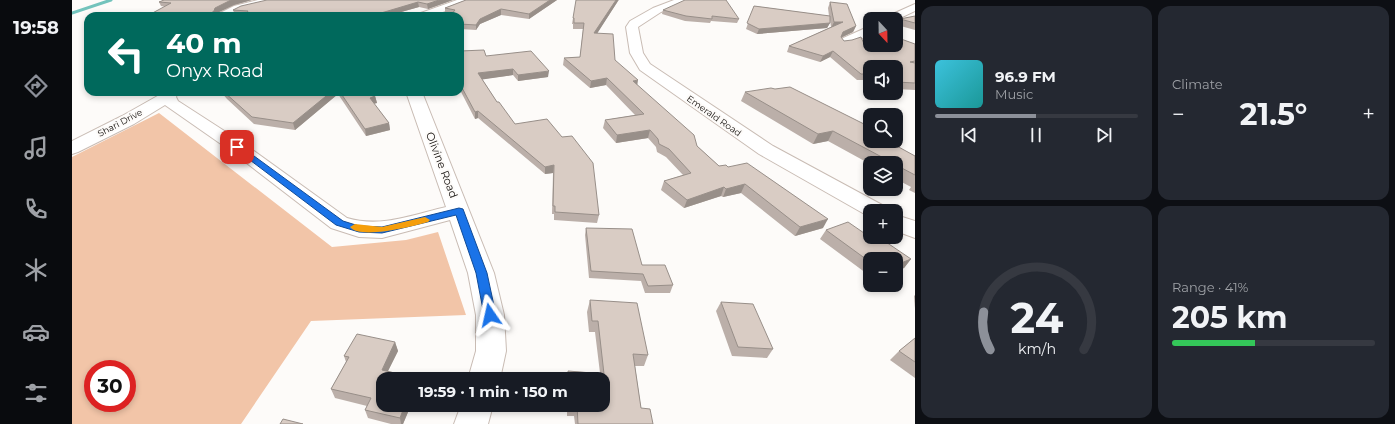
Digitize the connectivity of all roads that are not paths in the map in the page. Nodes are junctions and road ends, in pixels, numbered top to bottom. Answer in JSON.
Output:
{"nodes":[{"id":1,"x":270,"y":0,"type":"edge"},
{"id":2,"x":466,"y":0,"type":"edge"},
{"id":3,"x":683,"y":0,"type":"edge"},
{"id":4,"x":915,"y":7,"type":"edge"},
{"id":5,"x":230,"y":12,"type":"edge"},
{"id":6,"x":433,"y":12,"type":"edge"},
{"id":7,"x":903,"y":13,"type":"edge"},
{"id":8,"x":863,"y":33,"type":"edge"},
{"id":9,"x":845,"y":42,"type":"edge"},
{"id":10,"x":167,"y":96,"type":"edge"},
{"id":11,"x":169,"y":96,"type":"edge"},
{"id":12,"x":416,"y":96,"type":"edge"},
{"id":13,"x":72,"y":148,"type":"edge"},
{"id":14,"x":863,"y":204,"type":"edge"},
{"id":15,"x":459,"y":211,"type":"junction"},
{"id":16,"x":903,"y":225,"type":"edge"},
{"id":17,"x":915,"y":230,"type":"edge"},
{"id":18,"x":486,"y":372,"type":"edge"},
{"id":19,"x":475,"y":412,"type":"edge"},
{"id":20,"x":471,"y":424,"type":"edge"}],
"edges":[{"from":1,"to":5,"type":"street"},
{"from":2,"to":6,"type":"street"},
{"from":3,"to":14,"type":"street","name":"Emerald Road"},
{"from":4,"to":7,"type":"street"},
{"from":8,"to":9,"type":"street"},
{"from":10,"to":13,"type":"street","name":"Shari Drive"},
{"from":11,"to":15,"type":"street"},
{"from":12,"to":15,"type":"street","name":"Olivine Road"},
{"from":15,"to":18,"type":"street","name":"Olivine Road"},
{"from":16,"to":17,"type":"street"},
{"from":19,"to":20,"type":"street"}]}
